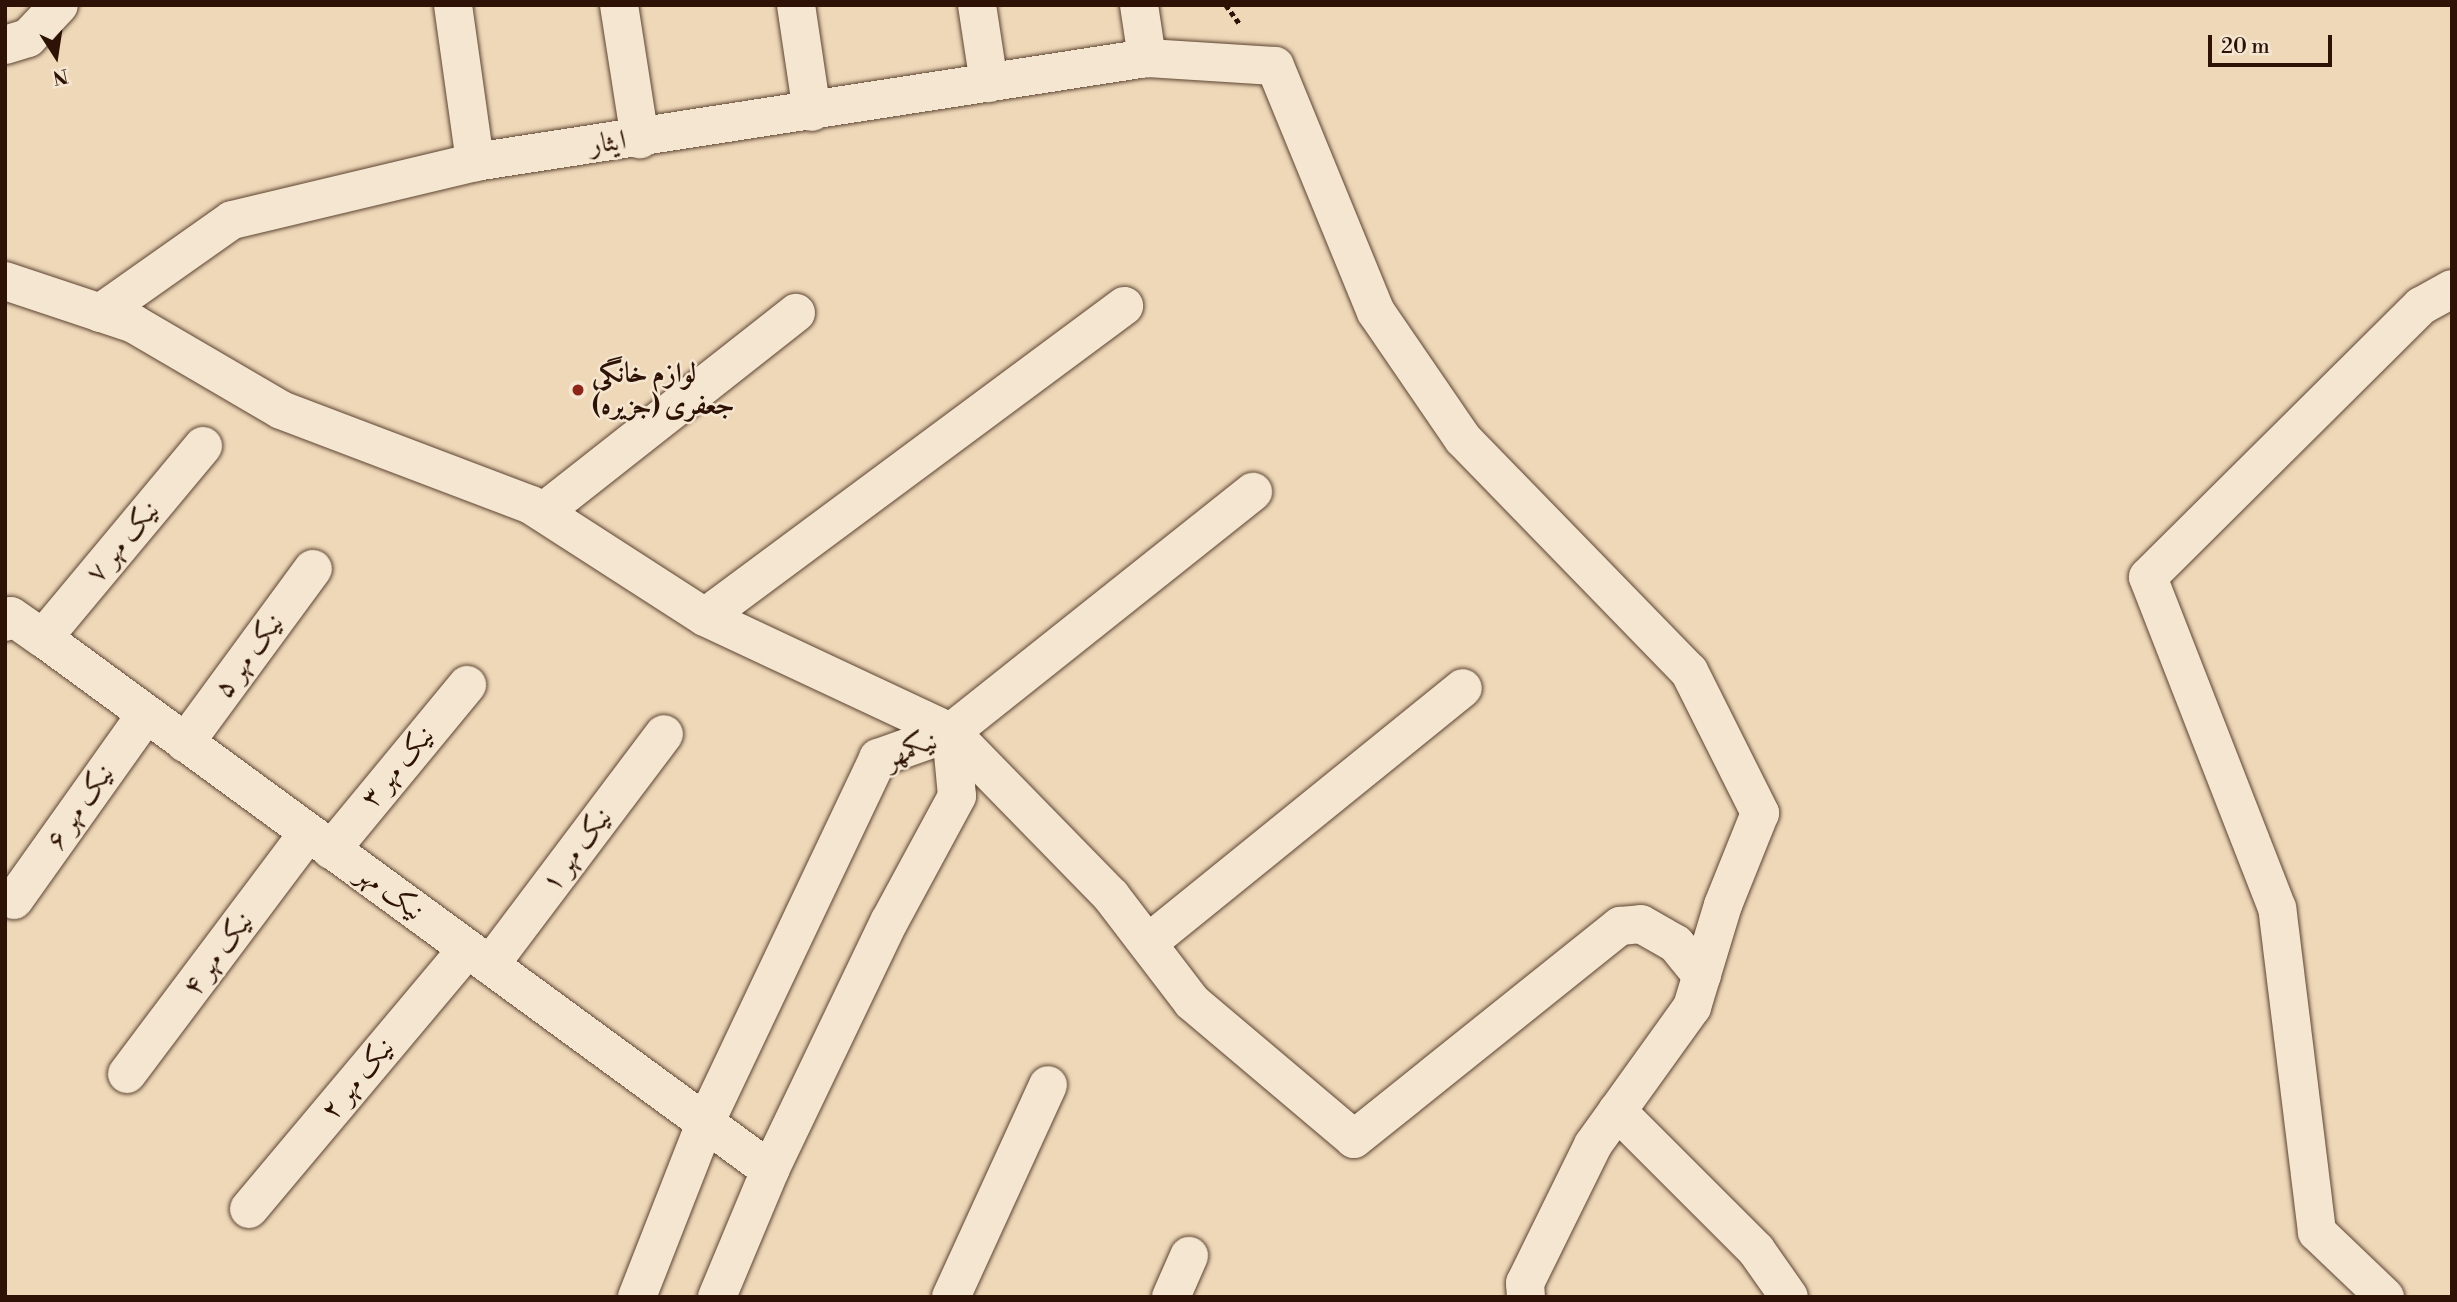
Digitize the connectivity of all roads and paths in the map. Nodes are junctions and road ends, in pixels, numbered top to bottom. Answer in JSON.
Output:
{"nodes":[{"id":1,"x":59,"y":5,"type":"edge"},
{"id":2,"x":453,"y":5,"type":"edge"},
{"id":3,"x":619,"y":5,"type":"edge"},
{"id":4,"x":796,"y":5,"type":"edge"},
{"id":5,"x":977,"y":5,"type":"edge"},
{"id":6,"x":1139,"y":5,"type":"edge"},
{"id":7,"x":13,"y":35,"type":"edge"},
{"id":8,"x":1147,"y":58,"type":"junction"},
{"id":9,"x":989,"y":83,"type":"junction"},
{"id":10,"x":812,"y":112,"type":"junction"},
{"id":11,"x":640,"y":139,"type":"junction"},
{"id":12,"x":475,"y":162,"type":"junction"},
{"id":13,"x":5,"y":281,"type":"edge"},
{"id":14,"x":2452,"y":289,"type":"edge"},
{"id":15,"x":1125,"y":306,"type":"dead end"},
{"id":16,"x":100,"y":313,"type":"junction"},
{"id":17,"x":796,"y":313,"type":"dead end"},
{"id":18,"x":203,"y":446,"type":"dead end"},
{"id":19,"x":1253,"y":492,"type":"dead end"},
{"id":20,"x":543,"y":512,"type":"junction"},
{"id":21,"x":313,"y":569,"type":"dead end"},
{"id":22,"x":705,"y":617,"type":"junction"},
{"id":23,"x":8,"y":619,"type":"edge"},
{"id":24,"x":43,"y":638,"type":"junction"},
{"id":25,"x":467,"y":685,"type":"dead end"},
{"id":26,"x":1463,"y":688,"type":"dead end"},
{"id":27,"x":146,"y":714,"type":"junction"},
{"id":28,"x":951,"y":732,"type":"junction"},
{"id":29,"x":664,"y":734,"type":"dead end"},
{"id":30,"x":186,"y":743,"type":"junction"},
{"id":31,"x":319,"y":841,"type":"junction"},
{"id":32,"x":14,"y":900,"type":"dead end"},
{"id":33,"x":1148,"y":943,"type":"junction"},
{"id":34,"x":479,"y":957,"type":"junction"},
{"id":35,"x":1702,"y":976,"type":"junction"},
{"id":36,"x":127,"y":1074,"type":"dead end"},
{"id":37,"x":1048,"y":1085,"type":"dead end"},
{"id":38,"x":1617,"y":1111,"type":"junction"},
{"id":39,"x":706,"y":1121,"type":"junction"},
{"id":40,"x":770,"y":1170,"type":"junction"},
{"id":41,"x":249,"y":1209,"type":"dead end"},
{"id":42,"x":1189,"y":1256,"type":"dead end"},
{"id":43,"x":637,"y":1297,"type":"edge"},
{"id":44,"x":717,"y":1297,"type":"edge"},
{"id":45,"x":951,"y":1297,"type":"edge"},
{"id":46,"x":1171,"y":1297,"type":"edge"},
{"id":47,"x":1526,"y":1297,"type":"edge"},
{"id":48,"x":1789,"y":1297,"type":"edge"},
{"id":49,"x":2385,"y":1297,"type":"edge"}],
"edges":[{"from":1,"to":7,"type":"street"},
{"from":2,"to":12,"type":"street"},
{"from":3,"to":11,"type":"street"},
{"from":4,"to":10,"type":"street"},
{"from":5,"to":9,"type":"street"},
{"from":6,"to":8,"type":"street"},
{"from":8,"to":9,"type":"street","name":"ایثار"},
{"from":8,"to":35,"type":"street","name":"ایثار"},
{"from":9,"to":10,"type":"street","name":"ایثار"},
{"from":10,"to":11,"type":"street","name":"ایثار"},
{"from":11,"to":12,"type":"street","name":"ایثار"},
{"from":12,"to":16,"type":"street","name":"ایثار"},
{"from":13,"to":16,"type":"street"},
{"from":14,"to":49,"type":"street"},
{"from":15,"to":22,"type":"street"},
{"from":16,"to":20,"type":"street"},
{"from":17,"to":20,"type":"street"},
{"from":18,"to":24,"type":"street","name":"نیک مهر ۷"},
{"from":19,"to":28,"type":"street"},
{"from":20,"to":22,"type":"street"},
{"from":21,"to":30,"type":"street","name":"نیک مهر ۵"},
{"from":22,"to":28,"type":"street"},
{"from":23,"to":24,"type":"street","name":"نیک مهر"},
{"from":24,"to":27,"type":"street","name":"نیک مهر"},
{"from":25,"to":31,"type":"street","name":"نیک مهر ۳"},
{"from":26,"to":33,"type":"street"},
{"from":27,"to":30,"type":"street","name":"نیک مهر"},
{"from":27,"to":32,"type":"street","name":"نیک مهر ۶"},
{"from":28,"to":33,"type":"street"},
{"from":28,"to":39,"type":"street","name":"نیکمهر"},
{"from":28,"to":40,"type":"street","name":"نیکمهر"},
{"from":29,"to":34,"type":"street","name":"نیک مهر ۱"},
{"from":30,"to":31,"type":"street","name":"نیک مهر"},
{"from":31,"to":34,"type":"street","name":"نیک مهر"},
{"from":31,"to":36,"type":"street","name":"نیک مهر ۴"},
{"from":33,"to":35,"type":"street"},
{"from":34,"to":39,"type":"street","name":"نیک مهر"},
{"from":34,"to":41,"type":"street","name":"نیک مهر ۲"},
{"from":35,"to":38,"type":"street"},
{"from":37,"to":45,"type":"street"},
{"from":38,"to":47,"type":"street"},
{"from":38,"to":48,"type":"street"},
{"from":39,"to":40,"type":"street","name":"نیک مهر"},
{"from":39,"to":43,"type":"street","name":"نیکمهر"},
{"from":40,"to":44,"type":"street","name":"نیکمهر"},
{"from":42,"to":46,"type":"street"}]}
